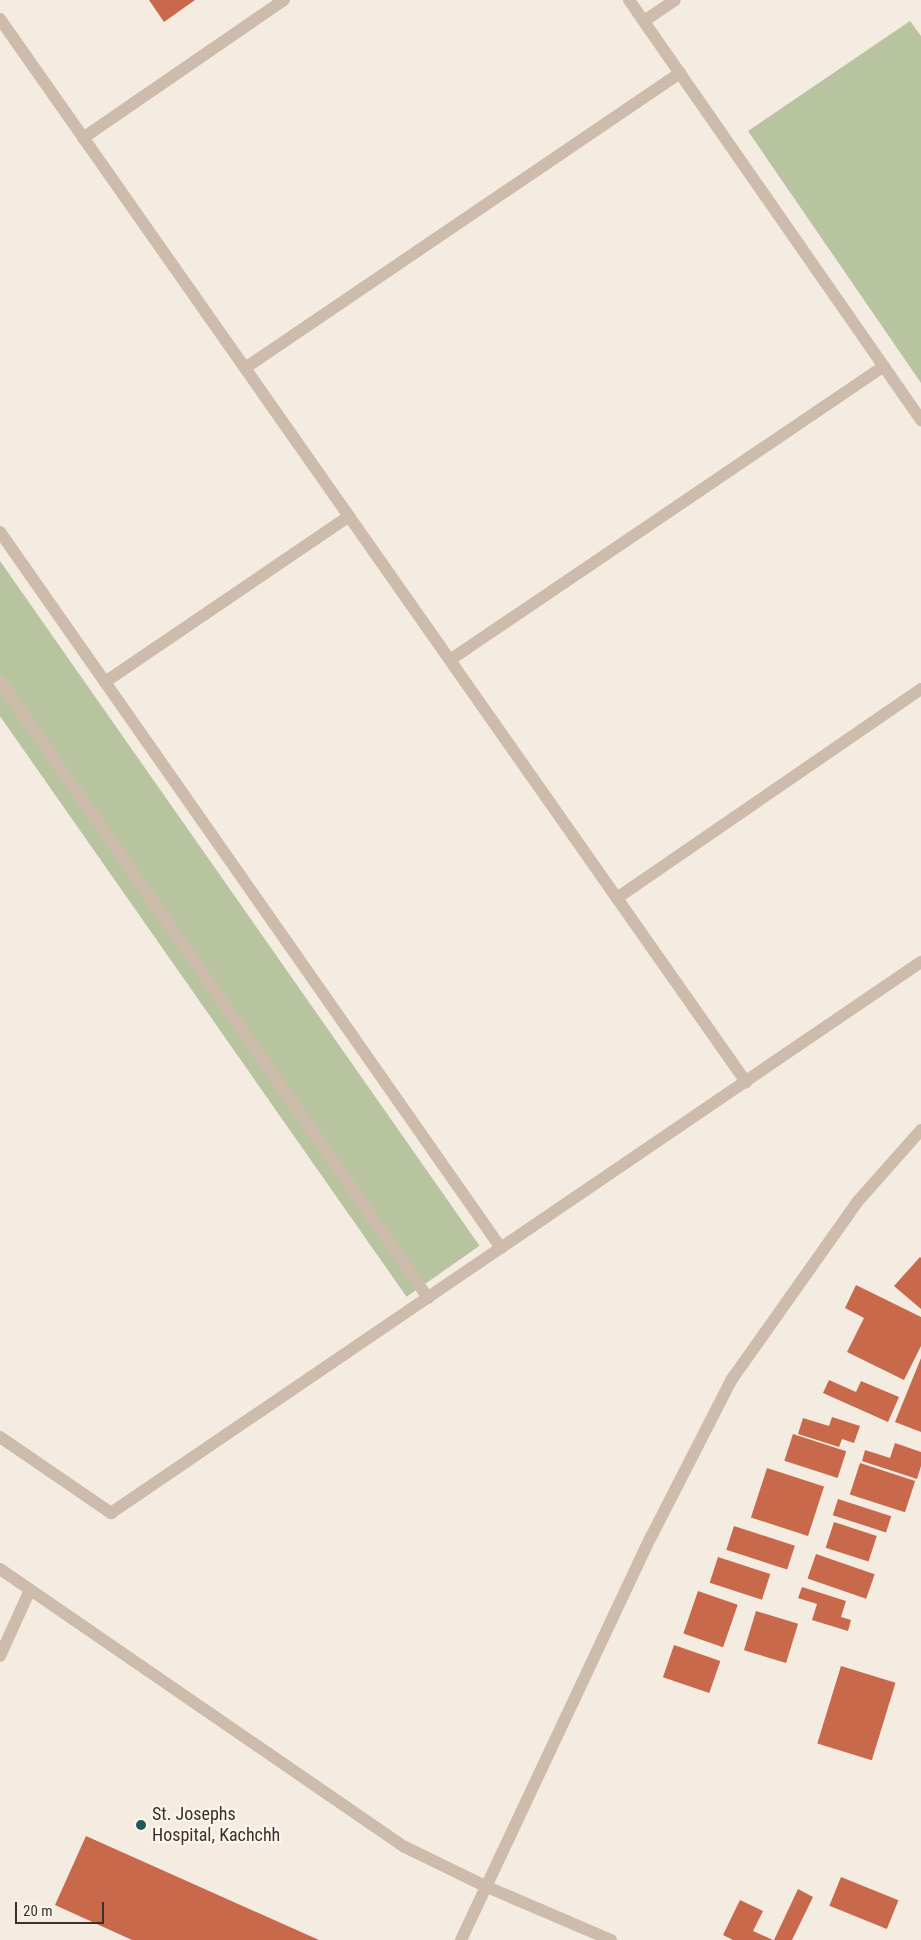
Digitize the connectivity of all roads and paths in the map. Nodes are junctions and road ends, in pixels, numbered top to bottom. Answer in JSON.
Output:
{"nodes":[{"id":1,"x":284,"y":0,"type":"edge"},
{"id":2,"x":630,"y":0,"type":"edge"},
{"id":3,"x":675,"y":0,"type":"edge"},
{"id":4,"x":0,"y":19,"type":"edge"},
{"id":5,"x":644,"y":21,"type":"junction"},
{"id":6,"x":680,"y":73,"type":"junction"},
{"id":7,"x":83,"y":138,"type":"junction"},
{"id":8,"x":884,"y":366,"type":"junction"},
{"id":9,"x":245,"y":368,"type":"junction"},
{"id":10,"x":921,"y":420,"type":"edge"},
{"id":11,"x":349,"y":516,"type":"junction"},
{"id":12,"x":0,"y":532,"type":"edge"},
{"id":13,"x":450,"y":660,"type":"junction"},
{"id":14,"x":0,"y":681,"type":"edge"},
{"id":15,"x":105,"y":682,"type":"junction"},
{"id":16,"x":921,"y":689,"type":"edge"},
{"id":17,"x":617,"y":898,"type":"junction"},
{"id":18,"x":921,"y":962,"type":"edge"},
{"id":19,"x":746,"y":1082,"type":"junction"},
{"id":20,"x":921,"y":1130,"type":"edge"},
{"id":21,"x":501,"y":1248,"type":"junction"},
{"id":22,"x":428,"y":1298,"type":"junction"},
{"id":23,"x":0,"y":1437,"type":"edge"},
{"id":24,"x":0,"y":1569,"type":"edge"},
{"id":25,"x":30,"y":1590,"type":"junction"},
{"id":26,"x":0,"y":1656,"type":"edge"},
{"id":27,"x":485,"y":1886,"type":"junction"},
{"id":28,"x":461,"y":1940,"type":"edge"},
{"id":29,"x":611,"y":1940,"type":"edge"}],
"edges":[{"from":1,"to":7,"type":"street"},
{"from":2,"to":5,"type":"street"},
{"from":3,"to":5,"type":"street"},
{"from":4,"to":7,"type":"street"},
{"from":5,"to":6,"type":"street"},
{"from":6,"to":8,"type":"street"},
{"from":6,"to":9,"type":"street"},
{"from":7,"to":9,"type":"street"},
{"from":8,"to":10,"type":"street"},
{"from":8,"to":13,"type":"street"},
{"from":9,"to":11,"type":"street"},
{"from":11,"to":13,"type":"street"},
{"from":11,"to":15,"type":"street"},
{"from":12,"to":15,"type":"street"},
{"from":13,"to":17,"type":"street"},
{"from":14,"to":22,"type":"street"},
{"from":15,"to":21,"type":"street"},
{"from":16,"to":17,"type":"street"},
{"from":17,"to":19,"type":"street"},
{"from":18,"to":19,"type":"street"},
{"from":19,"to":21,"type":"street"},
{"from":20,"to":27,"type":"street"},
{"from":21,"to":22,"type":"street"},
{"from":22,"to":23,"type":"street"},
{"from":24,"to":25,"type":"street"},
{"from":25,"to":26,"type":"street"},
{"from":25,"to":27,"type":"street"},
{"from":27,"to":28,"type":"street"},
{"from":27,"to":29,"type":"street"}]}
